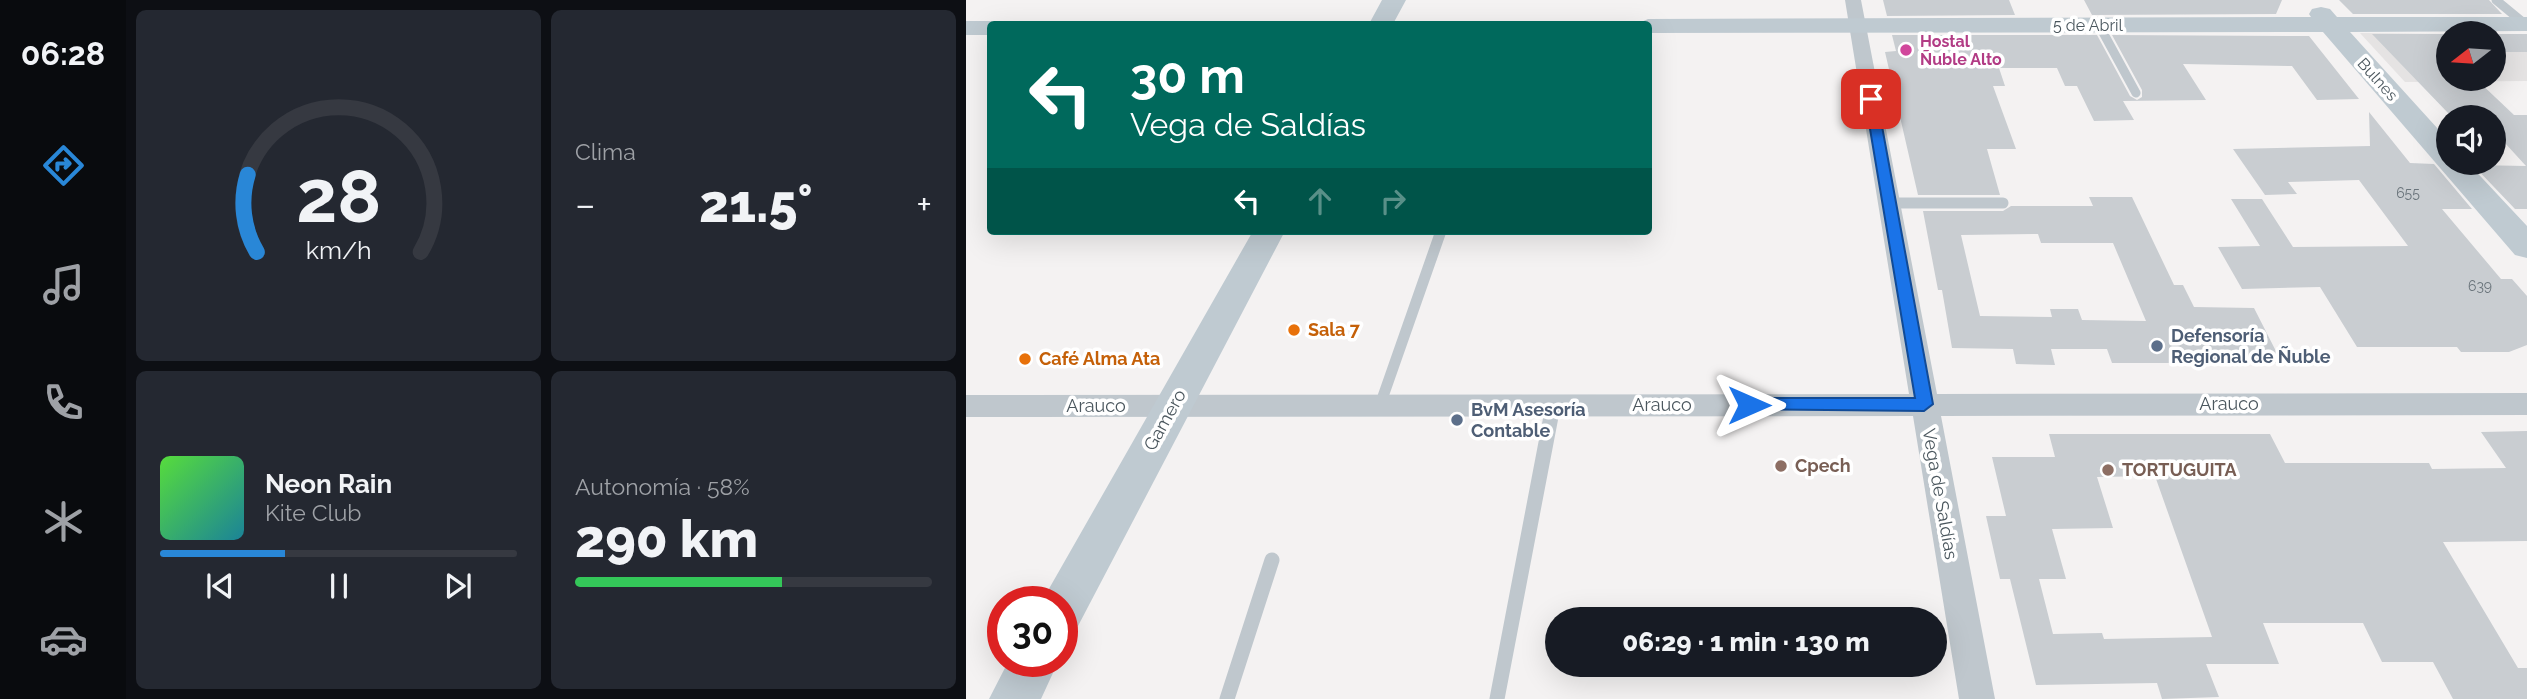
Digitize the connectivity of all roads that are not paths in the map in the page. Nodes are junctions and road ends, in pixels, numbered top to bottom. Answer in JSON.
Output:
{"nodes":[{"id":1,"x":1394,"y":0,"type":"edge"},
{"id":2,"x":1853,"y":0,"type":"edge"},
{"id":3,"x":2309,"y":0,"type":"edge"},
{"id":4,"x":2496,"y":0,"type":"edge"},
{"id":5,"x":1383,"y":21,"type":"edge"},
{"id":6,"x":2526,"y":24,"type":"edge"},
{"id":7,"x":2099,"y":25,"type":"junction"},
{"id":8,"x":2330,"y":25,"type":"junction"},
{"id":9,"x":1652,"y":26,"type":"edge"},
{"id":10,"x":1858,"y":26,"type":"junction"},
{"id":11,"x":966,"y":28,"type":"edge"},
{"id":12,"x":987,"y":28,"type":"edge"},
{"id":13,"x":2136,"y":93,"type":"dead end"},
{"id":14,"x":2436,"y":144,"type":"edge"},
{"id":15,"x":2463,"y":175,"type":"edge"},
{"id":16,"x":1889,"y":203,"type":"junction"},
{"id":17,"x":2003,"y":203,"type":"dead end"},
{"id":18,"x":1267,"y":235,"type":"edge"},
{"id":19,"x":1440,"y":235,"type":"edge"},
{"id":20,"x":2527,"y":247,"type":"edge"},
{"id":21,"x":1924,"y":404,"type":"junction"},
{"id":22,"x":2527,"y":404,"type":"edge"},
{"id":23,"x":1174,"y":405,"type":"junction"},
{"id":24,"x":1380,"y":405,"type":"junction"},
{"id":25,"x":1553,"y":405,"type":"junction"},
{"id":26,"x":966,"y":406,"type":"edge"},
{"id":27,"x":1272,"y":560,"type":"dead end"},
{"id":28,"x":1075,"y":586,"type":"edge"},
{"id":29,"x":1026,"y":677,"type":"edge"},
{"id":30,"x":1014,"y":699,"type":"edge"},
{"id":31,"x":1227,"y":699,"type":"edge"},
{"id":32,"x":1497,"y":699,"type":"edge"},
{"id":33,"x":1977,"y":699,"type":"edge"}],
"edges":[{"from":1,"to":5,"type":"street"},
{"from":2,"to":10,"type":"street","name":"Vega de Saldías"},
{"from":3,"to":8,"type":"street","name":"Bulnes"},
{"from":4,"to":6,"type":"lane"},
{"from":6,"to":8,"type":"street","name":"5 de Abril"},
{"from":7,"to":8,"type":"street","name":"5 de Abril"},
{"from":7,"to":10,"type":"street","name":"5 de Abril"},
{"from":7,"to":13,"type":"lane"},
{"from":8,"to":14,"type":"street","name":"Bulnes"},
{"from":9,"to":10,"type":"street","name":"5 de Abril"},
{"from":10,"to":16,"type":"street","name":"Vega de Saldías"},
{"from":11,"to":12,"type":"street"},
{"from":15,"to":20,"type":"street"},
{"from":16,"to":17,"type":"lane"},
{"from":16,"to":21,"type":"street","name":"Vega de Saldías"},
{"from":18,"to":23,"type":"street","name":"Gamero"},
{"from":19,"to":24,"type":"lane"},
{"from":21,"to":22,"type":"street","name":"Arauco"},
{"from":21,"to":25,"type":"street","name":"Arauco"},
{"from":21,"to":33,"type":"street","name":"Vega de Saldías"},
{"from":23,"to":24,"type":"street","name":"Arauco"},
{"from":23,"to":26,"type":"street","name":"Arauco"},
{"from":23,"to":28,"type":"street","name":"Gamero"},
{"from":24,"to":25,"type":"street","name":"Arauco"},
{"from":25,"to":32,"type":"lane"},
{"from":27,"to":31,"type":"lane"},
{"from":29,"to":30,"type":"street"}]}
